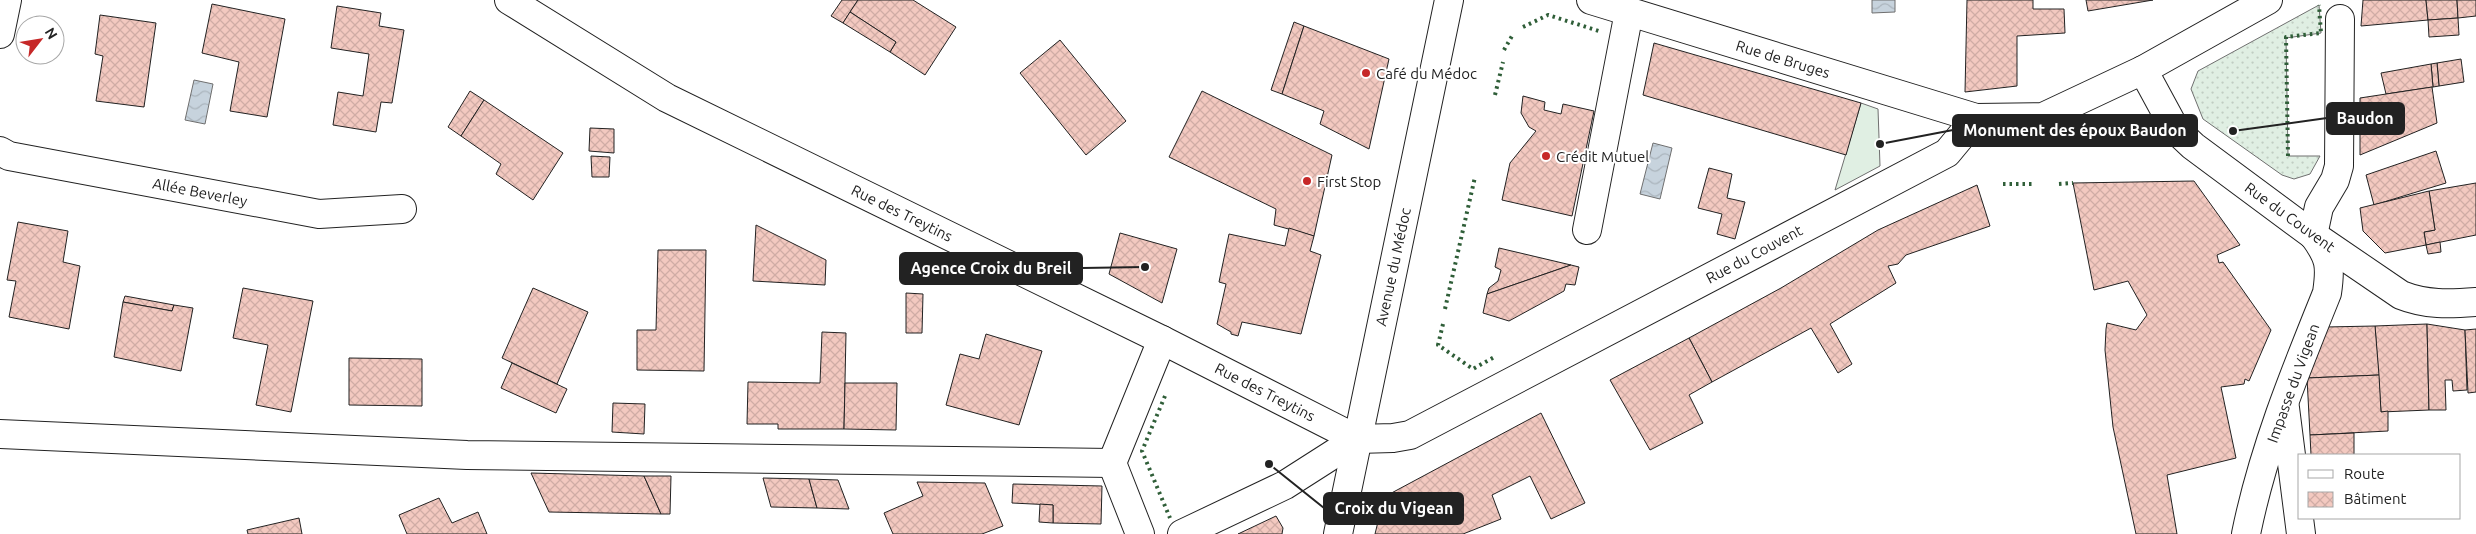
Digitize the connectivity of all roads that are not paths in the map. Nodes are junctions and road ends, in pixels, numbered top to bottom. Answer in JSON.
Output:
{"nodes":[{"id":1,"x":7,"y":0,"type":"edge"},
{"id":2,"x":509,"y":0,"type":"edge"},
{"id":3,"x":1591,"y":0,"type":"edge"},
{"id":4,"x":2268,"y":0,"type":"edge"},
{"id":5,"x":1443,"y":1,"type":"edge"},
{"id":6,"x":1629,"y":12,"type":"junction"},
{"id":7,"x":2340,"y":19,"type":"dead end"},
{"id":8,"x":0,"y":34,"type":"edge"},
{"id":9,"x":2144,"y":70,"type":"junction"},
{"id":10,"x":1976,"y":118,"type":"junction"},
{"id":11,"x":0,"y":151,"type":"edge"},
{"id":12,"x":402,"y":209,"type":"dead end"},
{"id":13,"x":1587,"y":230,"type":"dead end"},
{"id":14,"x":2313,"y":235,"type":"junction"},
{"id":15,"x":2476,"y":302,"type":"edge"},
{"id":16,"x":1162,"y":340,"type":"junction"},
{"id":17,"x":2284,"y":399,"type":"junction"},
{"id":18,"x":0,"y":434,"type":"edge"},
{"id":19,"x":1357,"y":439,"type":"junction"},
{"id":20,"x":1112,"y":463,"type":"junction"},
{"id":21,"x":2298,"y":510,"type":"edge"},
{"id":22,"x":2299,"y":519,"type":"edge"},
{"id":23,"x":1140,"y":534,"type":"edge"},
{"id":24,"x":1182,"y":534,"type":"edge"},
{"id":25,"x":1338,"y":534,"type":"edge"},
{"id":26,"x":2246,"y":534,"type":"edge"},
{"id":27,"x":2301,"y":534,"type":"edge"}],
"edges":[{"from":1,"to":8,"type":"street"},
{"from":2,"to":16,"type":"street","name":"Rue des Treytins"},
{"from":3,"to":6,"type":"street","name":"Rue de Bruges"},
{"from":4,"to":9,"type":"street"},
{"from":5,"to":19,"type":"street","name":"Avenue du Médoc"},
{"from":6,"to":10,"type":"street","name":"Rue de Bruges"},
{"from":6,"to":13,"type":"street"},
{"from":7,"to":14,"type":"street"},
{"from":9,"to":10,"type":"street"},
{"from":9,"to":14,"type":"street","name":"Rue du Couvent"},
{"from":10,"to":19,"type":"street","name":"Rue du Couvent"},
{"from":11,"to":12,"type":"street","name":"Allée Beverley"},
{"from":14,"to":15,"type":"street","name":"Rue du Couvent"},
{"from":14,"to":17,"type":"street","name":"Impasse du Vigean"},
{"from":16,"to":19,"type":"street","name":"Rue des Treytins"},
{"from":16,"to":20,"type":"street"},
{"from":17,"to":21,"type":"street"},
{"from":17,"to":26,"type":"street","name":"Impasse du Vigean"},
{"from":18,"to":20,"type":"street"},
{"from":19,"to":24,"type":"street"},
{"from":19,"to":25,"type":"street","name":"Avenue du Médoc"},
{"from":20,"to":23,"type":"street"},
{"from":22,"to":27,"type":"street"}]}
